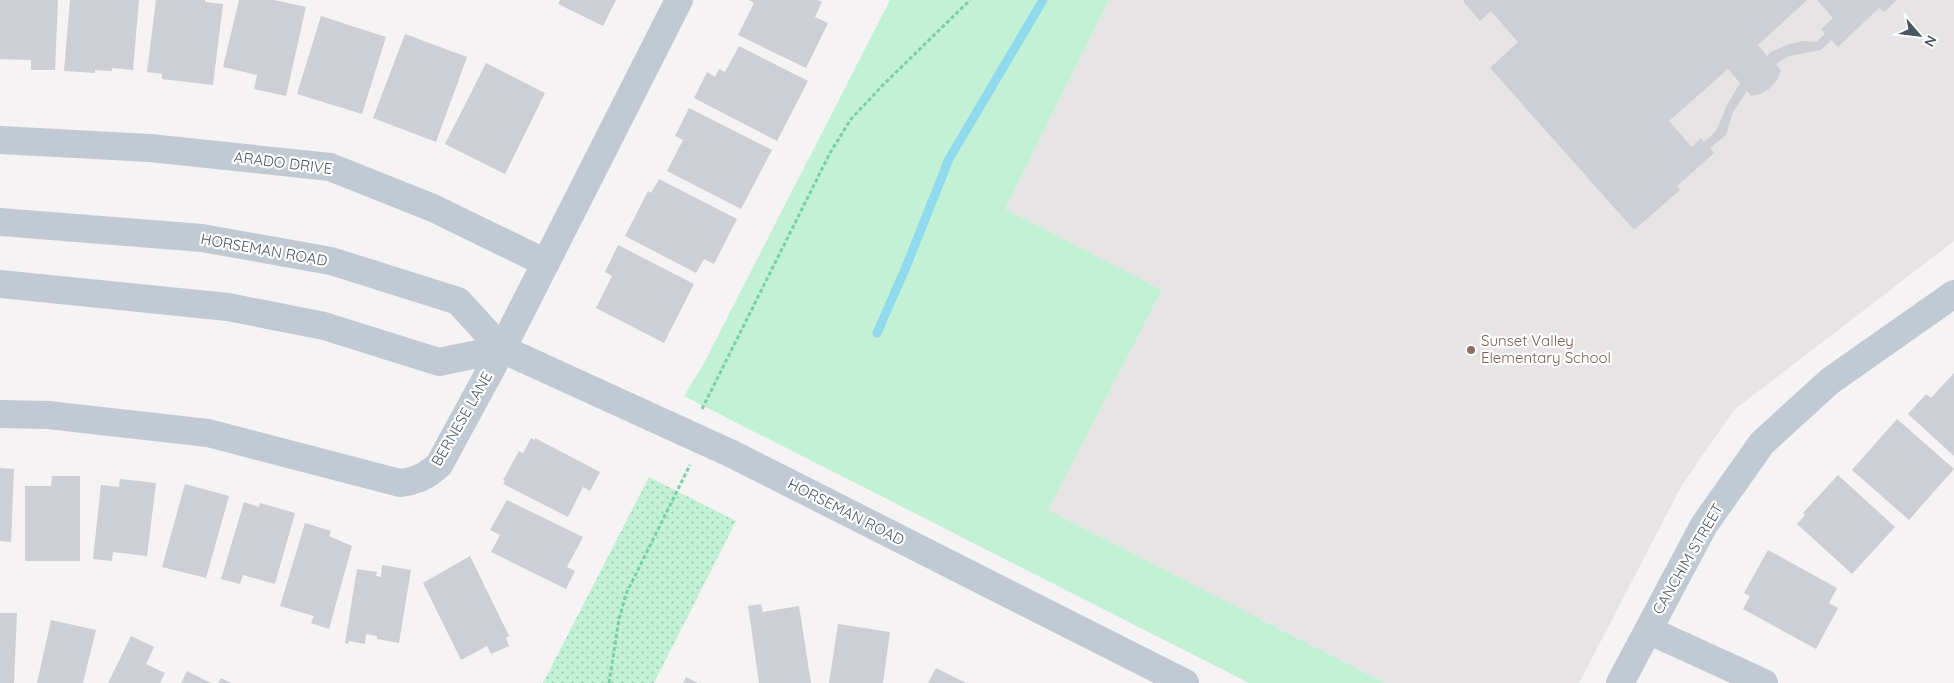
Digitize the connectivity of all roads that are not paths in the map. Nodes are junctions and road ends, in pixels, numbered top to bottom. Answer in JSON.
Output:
{"nodes":[{"id":1,"x":679,"y":0,"type":"edge"},
{"id":2,"x":0,"y":140,"type":"edge"},
{"id":3,"x":0,"y":222,"type":"edge"},
{"id":4,"x":546,"y":263,"type":"junction"},
{"id":5,"x":0,"y":284,"type":"edge"},
{"id":6,"x":1954,"y":294,"type":"edge"},
{"id":7,"x":502,"y":349,"type":"junction"},
{"id":8,"x":0,"y":414,"type":"edge"},
{"id":9,"x":1648,"y":630,"type":"junction"},
{"id":10,"x":1185,"y":683,"type":"edge"},
{"id":11,"x":1620,"y":683,"type":"edge"},
{"id":12,"x":1764,"y":683,"type":"edge"}],
"edges":[{"from":1,"to":4,"type":"street","name":"BERNESE LANE"},
{"from":2,"to":4,"type":"street","name":"ARADO DRIVE"},
{"from":3,"to":7,"type":"street","name":"HORSEMAN ROAD"},
{"from":4,"to":7,"type":"street","name":"BERNESE LANE"},
{"from":5,"to":7,"type":"street"},
{"from":6,"to":9,"type":"street","name":"CANCHIM STREET"},
{"from":7,"to":8,"type":"street","name":"BERNESE LANE"},
{"from":7,"to":10,"type":"street","name":"HORSEMAN ROAD"},
{"from":9,"to":11,"type":"street","name":"CANCHIM STREET"},
{"from":9,"to":12,"type":"street"}]}
